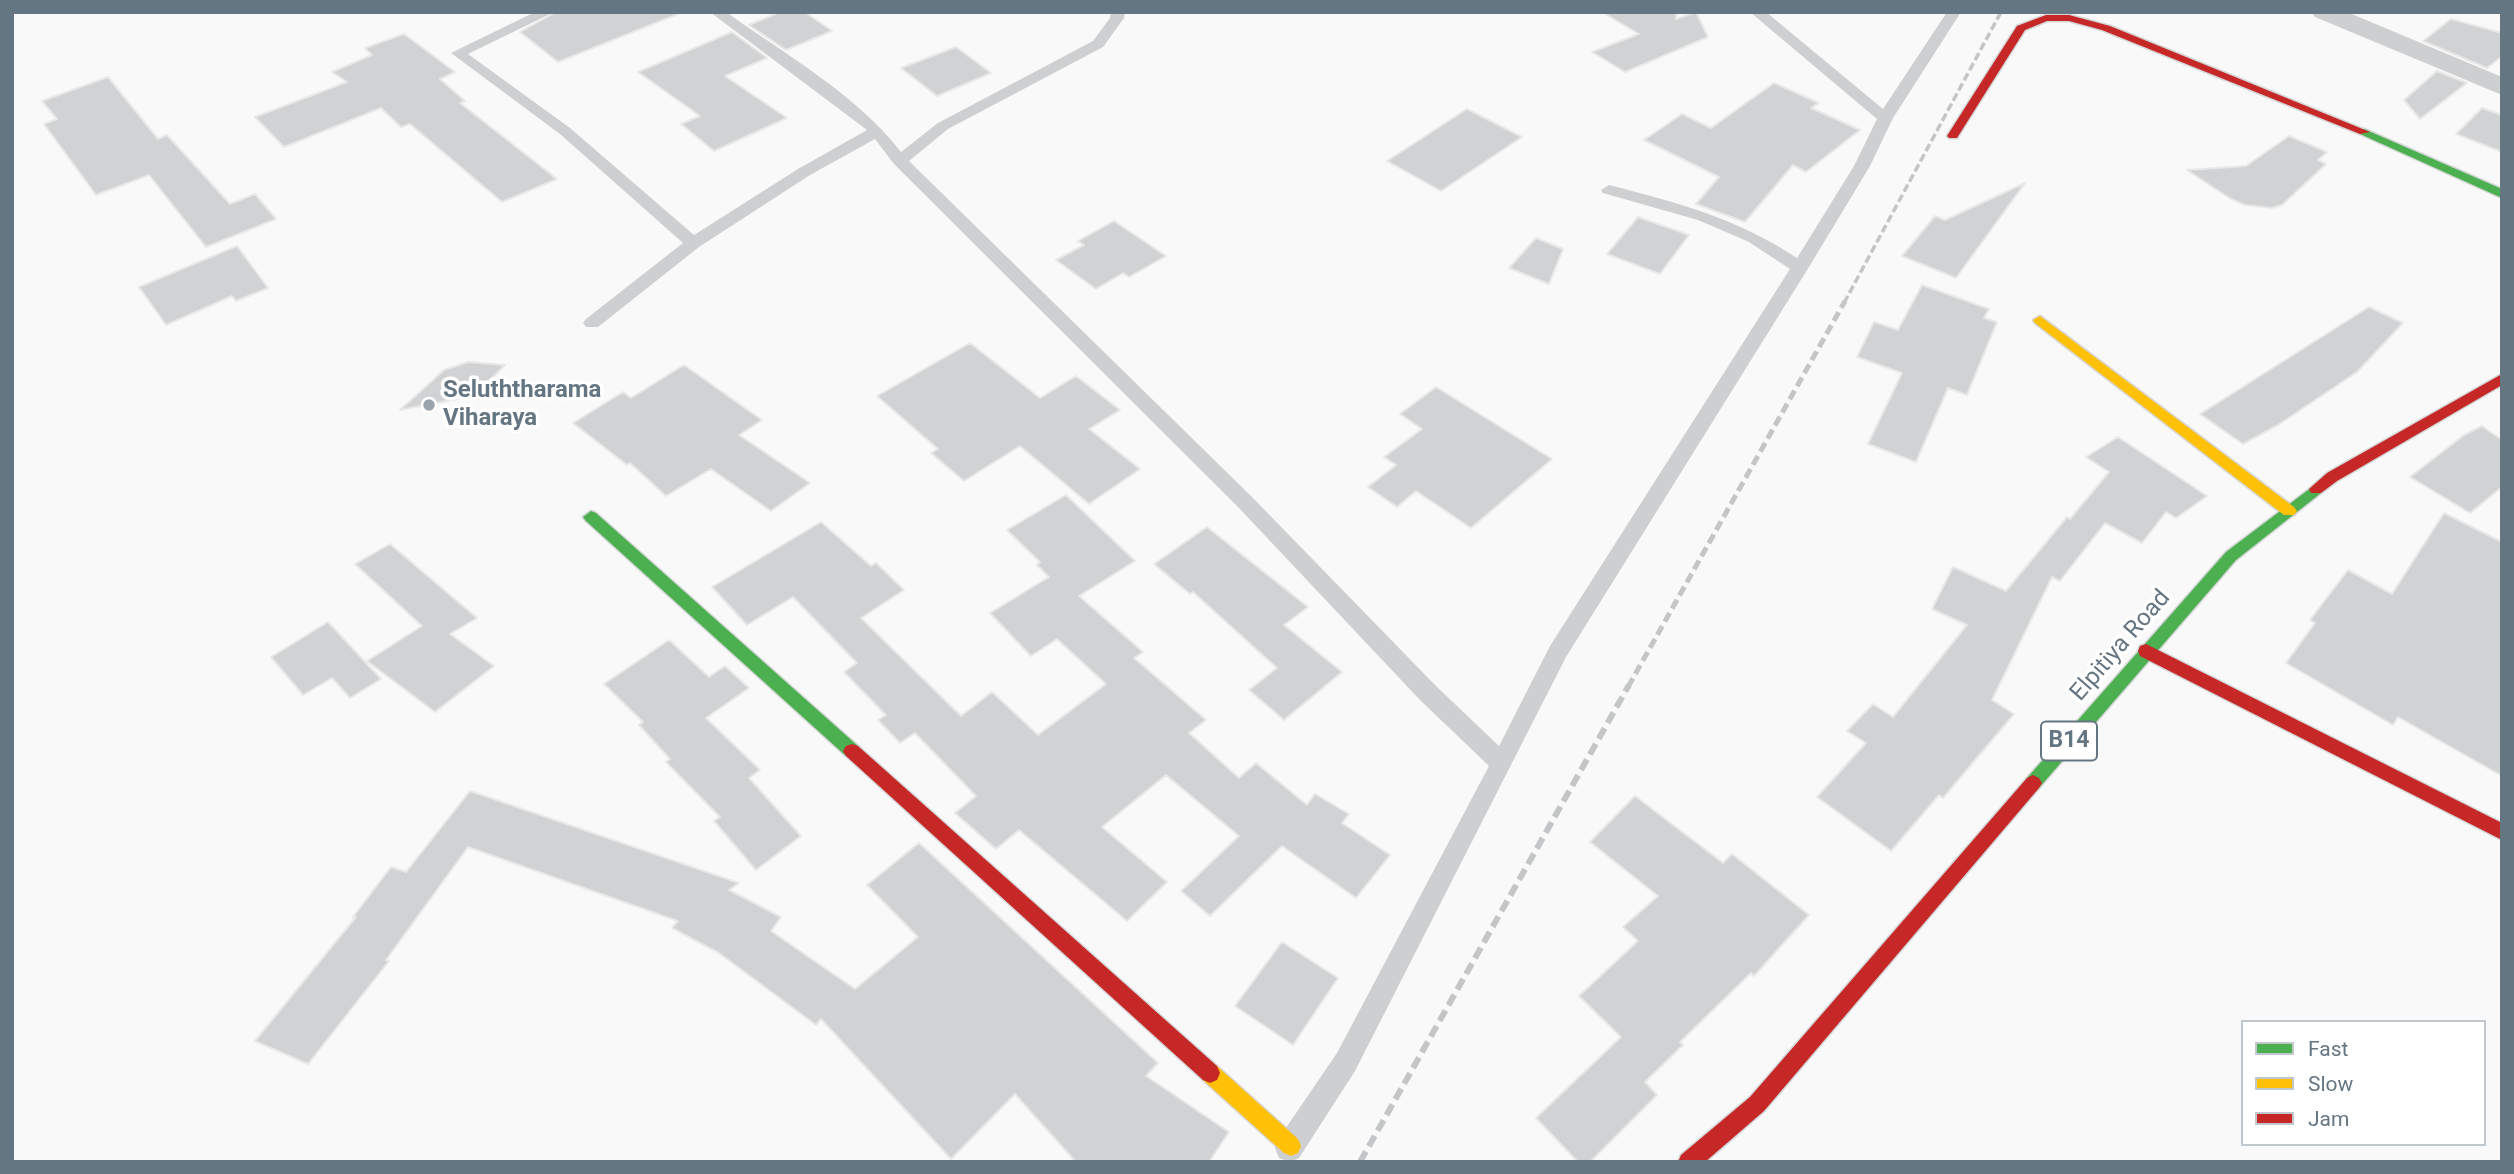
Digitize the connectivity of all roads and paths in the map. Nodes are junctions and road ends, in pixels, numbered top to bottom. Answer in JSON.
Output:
{"nodes":[{"id":1,"x":547,"y":12,"type":"edge"},
{"id":2,"x":717,"y":12,"type":"edge"},
{"id":3,"x":1118,"y":12,"type":"edge"},
{"id":4,"x":1757,"y":12,"type":"edge"},
{"id":5,"x":1954,"y":12,"type":"edge"},
{"id":6,"x":2324,"y":12,"type":"edge"},
{"id":7,"x":2043,"y":15,"type":"edge"},
{"id":8,"x":2502,"y":87,"type":"edge"},
{"id":9,"x":1885,"y":118,"type":"junction"},
{"id":10,"x":877,"y":131,"type":"junction"},
{"id":11,"x":1953,"y":136,"type":"dead end"},
{"id":12,"x":900,"y":161,"type":"junction"},
{"id":13,"x":1609,"y":190,"type":"dead end"},
{"id":14,"x":2502,"y":194,"type":"edge"},
{"id":15,"x":693,"y":243,"type":"junction"},
{"id":16,"x":1800,"y":267,"type":"junction"},
{"id":17,"x":2040,"y":320,"type":"dead end"},
{"id":18,"x":592,"y":323,"type":"dead end"},
{"id":19,"x":2502,"y":379,"type":"edge"},
{"id":20,"x":2289,"y":511,"type":"junction"},
{"id":21,"x":592,"y":517,"type":"dead end"},
{"id":22,"x":2146,"y":651,"type":"junction"},
{"id":23,"x":1502,"y":764,"type":"junction"},
{"id":24,"x":2502,"y":832,"type":"edge"},
{"id":25,"x":1286,"y":1154,"type":"edge"},
{"id":26,"x":1688,"y":1162,"type":"edge"}],
"edges":[{"from":1,"to":15,"type":"lane"},
{"from":2,"to":10,"type":"lane"},
{"from":3,"to":12,"type":"lane"},
{"from":4,"to":9,"type":"lane"},
{"from":5,"to":9,"type":"lane"},
{"from":6,"to":8,"type":"street"},
{"from":7,"to":11,"type":"street"},
{"from":7,"to":14,"type":"street"},
{"from":9,"to":16,"type":"lane"},
{"from":10,"to":12,"type":"lane"},
{"from":10,"to":15,"type":"lane"},
{"from":12,"to":23,"type":"lane"},
{"from":13,"to":16,"type":"lane"},
{"from":15,"to":18,"type":"lane"},
{"from":16,"to":23,"type":"lane"},
{"from":17,"to":20,"type":"street"},
{"from":19,"to":20,"type":"street","name":"Elpitiya Road","number":"B14"},
{"from":20,"to":22,"type":"street","name":"Elpitiya Road","number":"B14"},
{"from":21,"to":25,"type":"street"},
{"from":22,"to":24,"type":"street"},
{"from":22,"to":26,"type":"street","name":"Elpitiya Road","number":"B14"},
{"from":23,"to":25,"type":"lane"}]}
